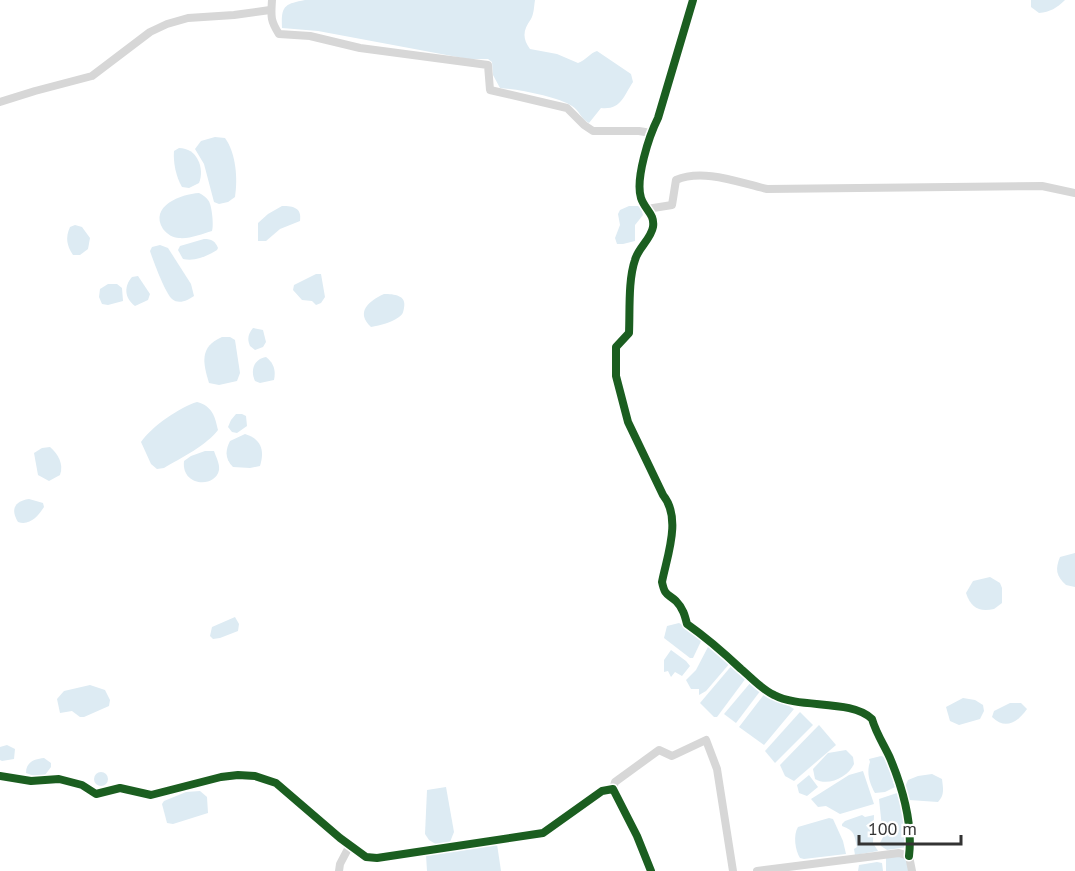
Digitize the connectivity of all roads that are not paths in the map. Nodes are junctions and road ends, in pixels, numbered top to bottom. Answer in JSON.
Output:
{"nodes":[{"id":1,"x":272,"y":0,"type":"edge"},
{"id":2,"x":693,"y":0,"type":"edge"},
{"id":3,"x":270,"y":10,"type":"junction"},
{"id":4,"x":0,"y":102,"type":"edge"},
{"id":5,"x":651,"y":133,"type":"junction"},
{"id":6,"x":1075,"y":193,"type":"edge"},
{"id":7,"x":647,"y":209,"type":"junction"},
{"id":8,"x":0,"y":776,"type":"edge"},
{"id":9,"x":613,"y":789,"type":"junction"},
{"id":10,"x":350,"y":845,"type":"junction"},
{"id":11,"x":909,"y":856,"type":"junction"},
{"id":12,"x":339,"y":871,"type":"edge"},
{"id":13,"x":651,"y":871,"type":"edge"},
{"id":14,"x":733,"y":871,"type":"edge"},
{"id":15,"x":757,"y":871,"type":"edge"},
{"id":16,"x":912,"y":871,"type":"edge"}],
"edges":[{"from":1,"to":3,"type":"street"},
{"from":2,"to":5,"type":"street"},
{"from":3,"to":4,"type":"street"},
{"from":3,"to":5,"type":"street"},
{"from":5,"to":7,"type":"street"},
{"from":6,"to":7,"type":"street"},
{"from":7,"to":11,"type":"street"},
{"from":8,"to":10,"type":"street"},
{"from":9,"to":10,"type":"street"},
{"from":9,"to":13,"type":"street"},
{"from":9,"to":14,"type":"street"},
{"from":10,"to":12,"type":"street"},
{"from":11,"to":15,"type":"street"},
{"from":11,"to":16,"type":"street"}]}
